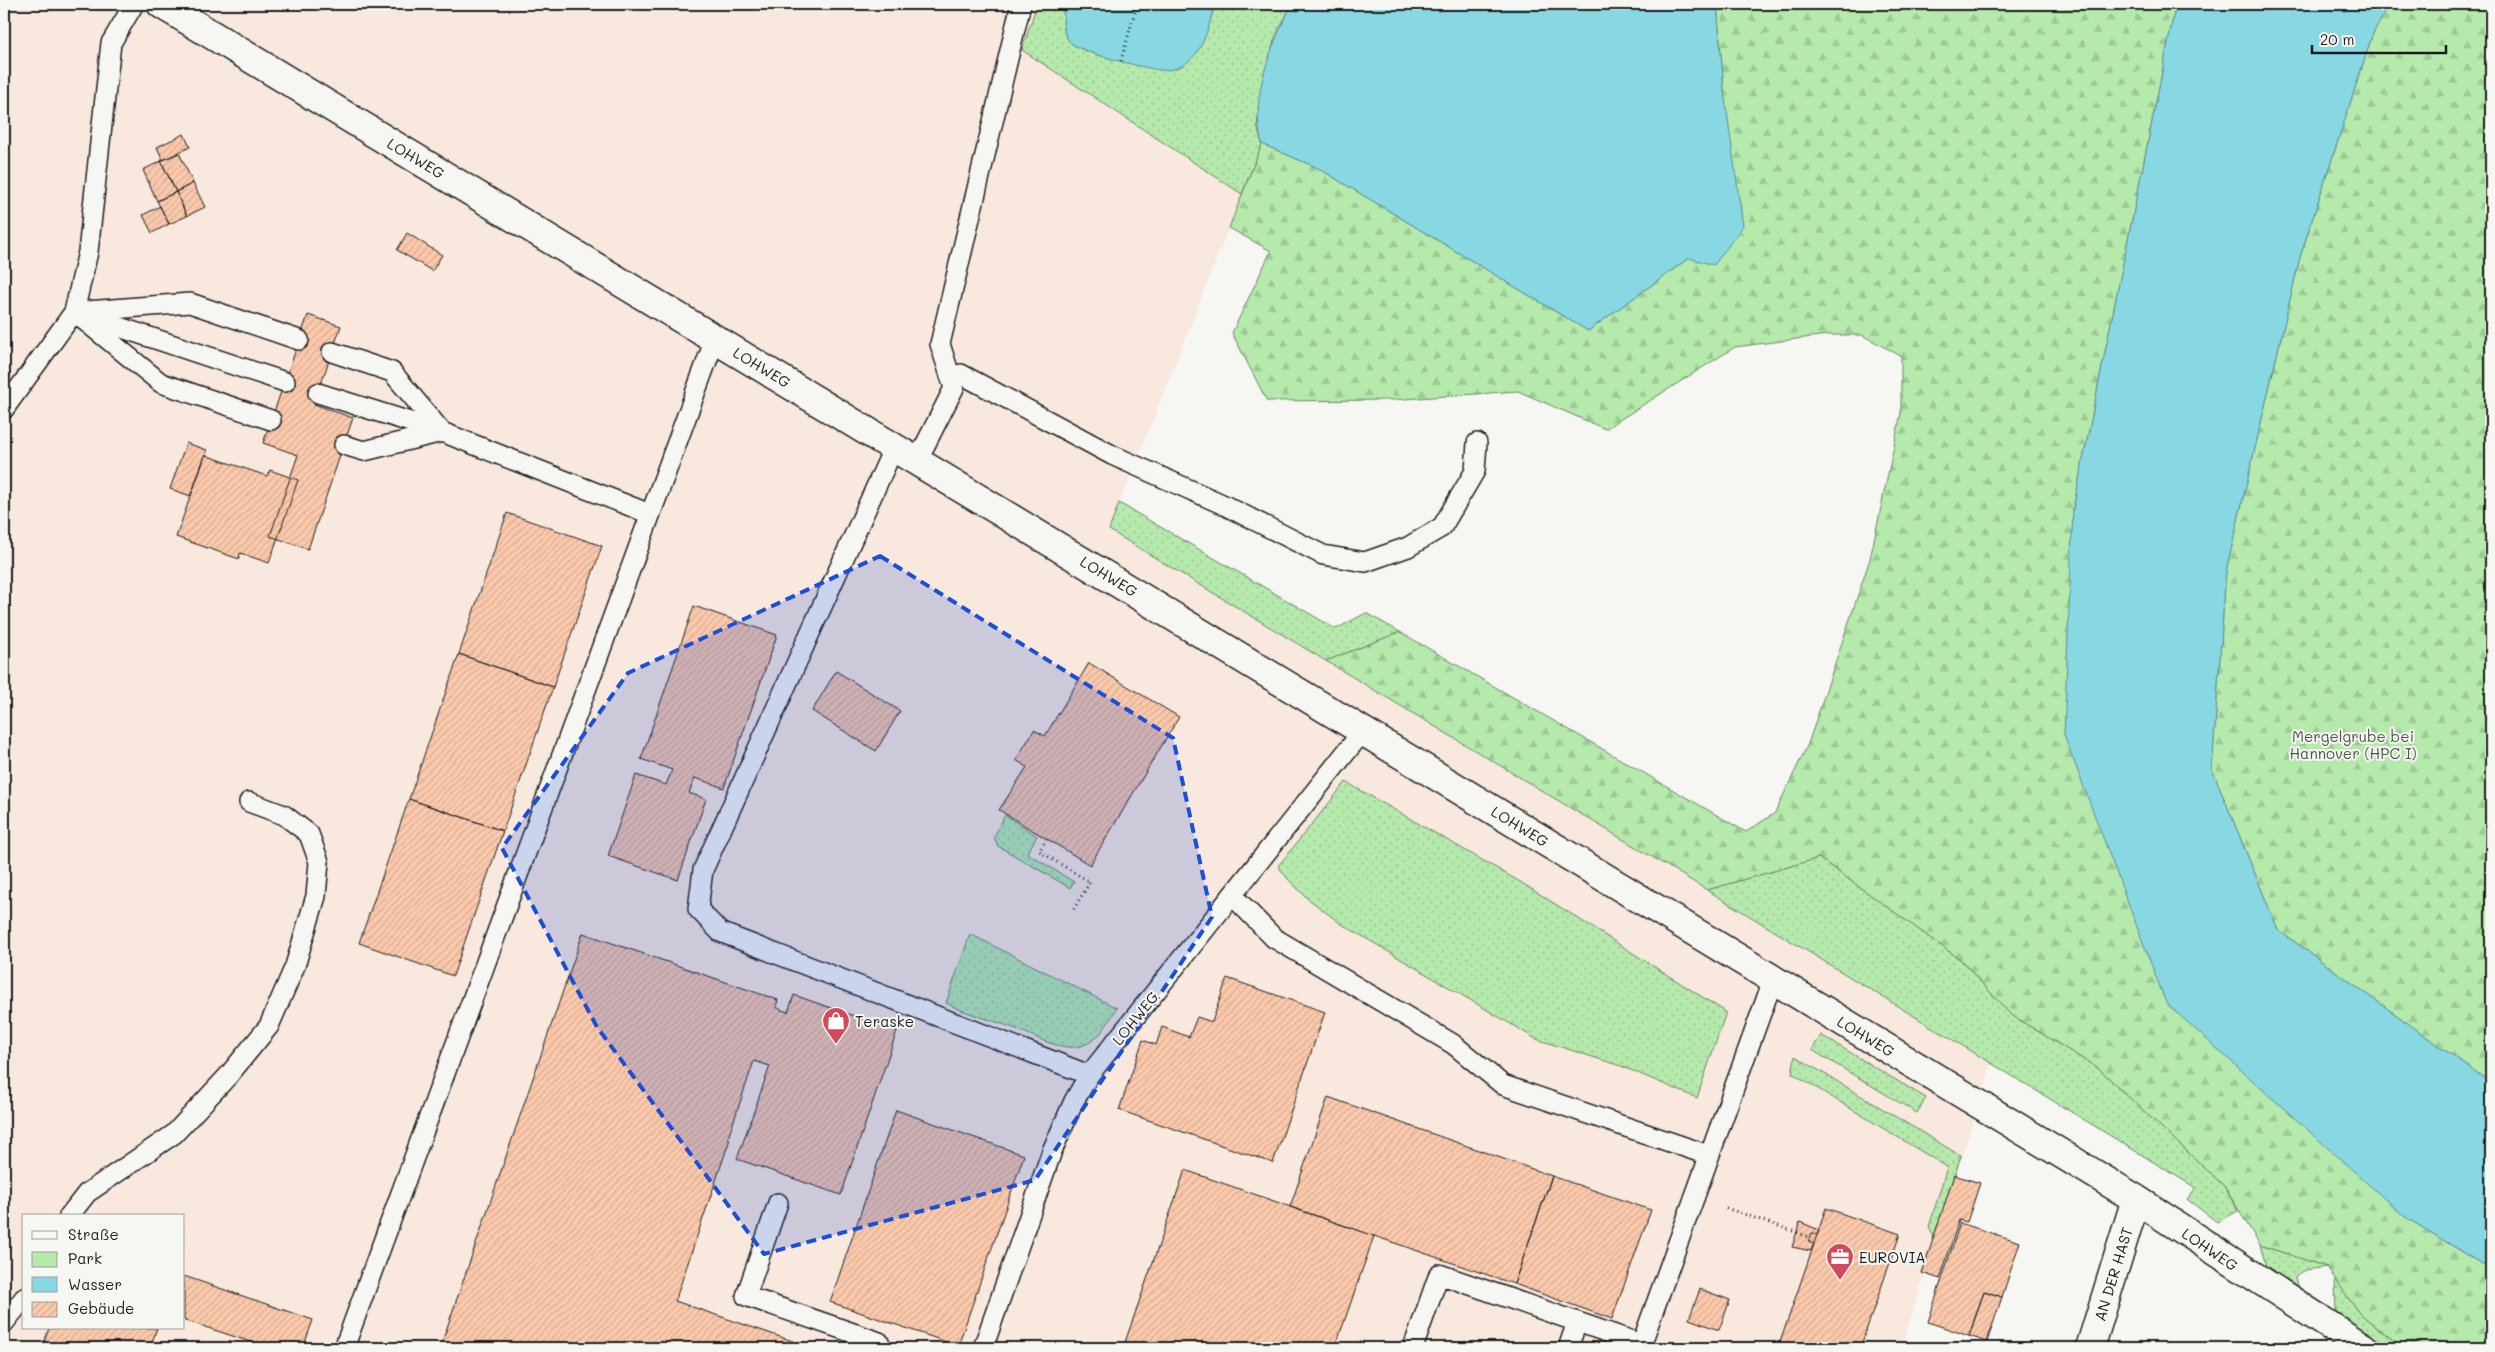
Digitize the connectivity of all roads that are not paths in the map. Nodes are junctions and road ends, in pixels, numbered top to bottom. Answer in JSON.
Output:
{"nodes":[{"id":1,"x":134,"y":4,"type":"edge"},
{"id":2,"x":161,"y":4,"type":"edge"},
{"id":3,"x":1021,"y":4,"type":"edge"},
{"id":4,"x":74,"y":312,"type":"junction"},
{"id":5,"x":715,"y":339,"type":"junction"},
{"id":6,"x":299,"y":340,"type":"dead end"},
{"id":7,"x":332,"y":352,"type":"dead end"},
{"id":8,"x":950,"y":376,"type":"junction"},
{"id":9,"x":285,"y":382,"type":"dead end"},
{"id":10,"x":318,"y":393,"type":"dead end"},
{"id":11,"x":4,"y":409,"type":"edge"},
{"id":12,"x":271,"y":420,"type":"dead end"},
{"id":13,"x":442,"y":432,"type":"junction"},
{"id":14,"x":1477,"y":443,"type":"dead end"},
{"id":15,"x":344,"y":445,"type":"dead end"},
{"id":16,"x":906,"y":454,"type":"junction"},
{"id":17,"x":650,"y":514,"type":"junction"},
{"id":18,"x":1364,"y":731,"type":"junction"},
{"id":19,"x":249,"y":802,"type":"dead end"},
{"id":20,"x":1232,"y":895,"type":"junction"},
{"id":21,"x":1773,"y":980,"type":"junction"},
{"id":22,"x":1089,"y":1075,"type":"junction"},
{"id":23,"x":1708,"y":1155,"type":"junction"},
{"id":24,"x":2136,"y":1199,"type":"junction"},
{"id":25,"x":778,"y":1203,"type":"dead end"},
{"id":26,"x":71,"y":1214,"type":"edge"},
{"id":27,"x":22,"y":1300,"type":"edge"},
{"id":28,"x":1577,"y":1322,"type":"junction"},
{"id":29,"x":4,"y":1323,"type":"edge"},
{"id":30,"x":1641,"y":1346,"type":"edge"},
{"id":31,"x":344,"y":1348,"type":"edge"},
{"id":32,"x":877,"y":1348,"type":"edge"},
{"id":33,"x":983,"y":1348,"type":"edge"},
{"id":34,"x":1413,"y":1348,"type":"edge"},
{"id":35,"x":1568,"y":1348,"type":"edge"},
{"id":36,"x":2090,"y":1348,"type":"edge"},
{"id":37,"x":2364,"y":1348,"type":"edge"}],
"edges":[{"from":1,"to":4,"type":"lane"},
{"from":2,"to":5,"type":"street","name":"LOHWEG"},
{"from":3,"to":8,"type":"lane"},
{"from":4,"to":6,"type":"lane"},
{"from":4,"to":9,"type":"lane"},
{"from":4,"to":11,"type":"lane"},
{"from":4,"to":12,"type":"lane"},
{"from":5,"to":16,"type":"street","name":"LOHWEG"},
{"from":5,"to":17,"type":"lane"},
{"from":7,"to":13,"type":"lane"},
{"from":8,"to":14,"type":"lane"},
{"from":8,"to":16,"type":"lane"},
{"from":10,"to":13,"type":"lane"},
{"from":13,"to":15,"type":"lane"},
{"from":13,"to":17,"type":"lane"},
{"from":16,"to":18,"type":"street","name":"LOHWEG"},
{"from":16,"to":22,"type":"lane"},
{"from":17,"to":31,"type":"lane"},
{"from":18,"to":20,"type":"lane","name":"LOHWEG"},
{"from":18,"to":21,"type":"street","name":"LOHWEG"},
{"from":19,"to":26,"type":"lane"},
{"from":20,"to":22,"type":"lane","name":"LOHWEG"},
{"from":20,"to":23,"type":"lane"},
{"from":21,"to":23,"type":"lane"},
{"from":21,"to":24,"type":"street","name":"LOHWEG"},
{"from":22,"to":33,"type":"lane","name":"LOHWEG"},
{"from":23,"to":30,"type":"lane"},
{"from":24,"to":36,"type":"street","name":"AN DER HAST"},
{"from":24,"to":37,"type":"street","name":"LOHWEG"},
{"from":25,"to":32,"type":"lane"},
{"from":27,"to":29,"type":"lane"},
{"from":28,"to":30,"type":"lane"},
{"from":28,"to":34,"type":"lane"},
{"from":28,"to":35,"type":"lane"}]}
